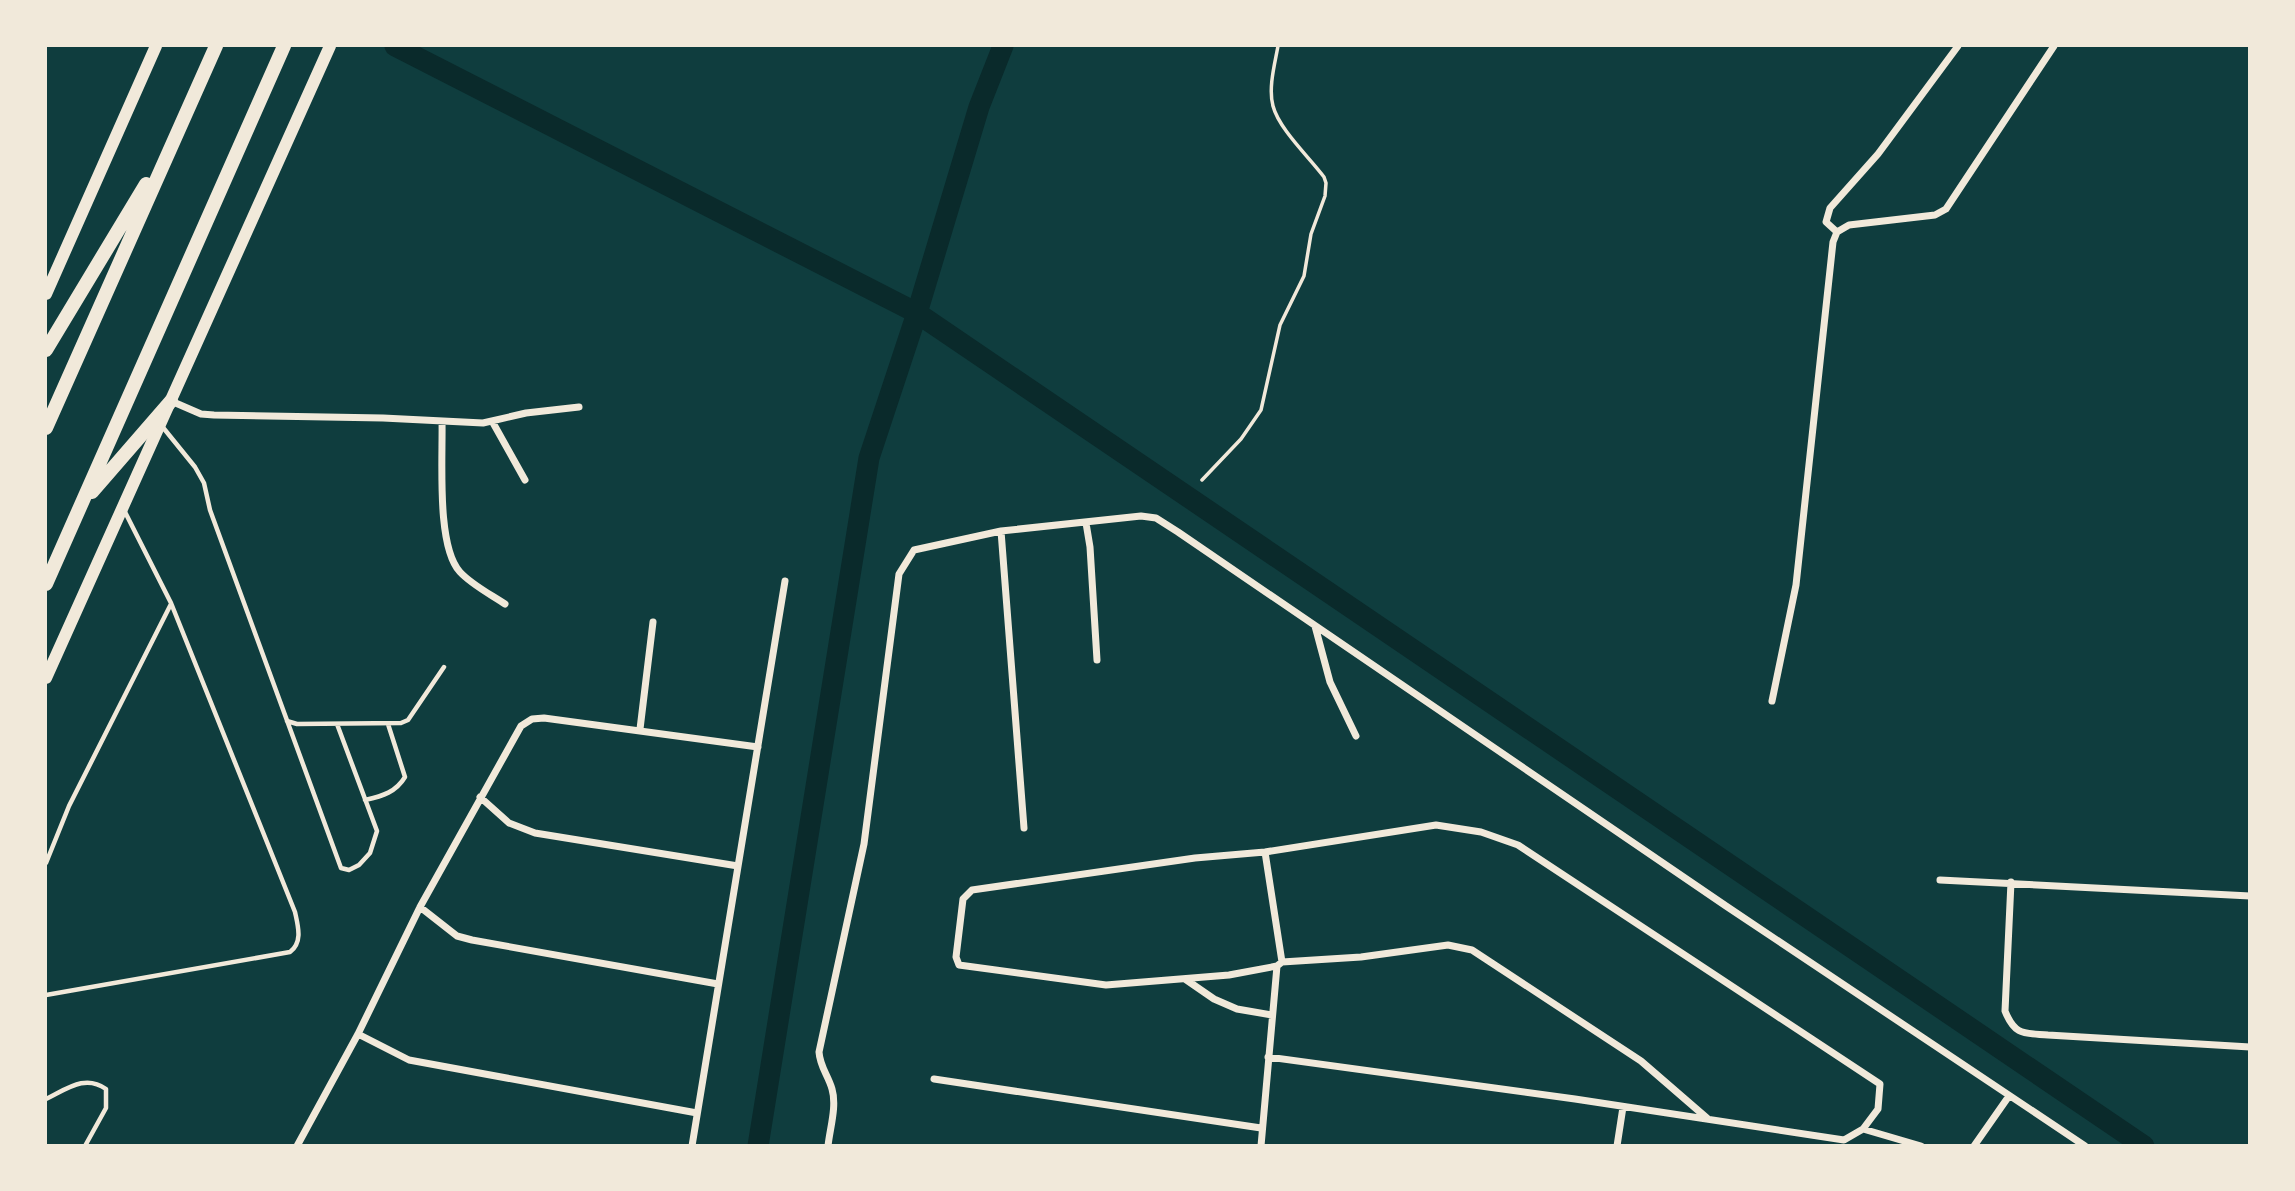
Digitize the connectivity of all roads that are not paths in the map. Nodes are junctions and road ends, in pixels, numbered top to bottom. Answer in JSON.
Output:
{"nodes":[{"id":1,"x":156,"y":46,"type":"edge"},
{"id":2,"x":216,"y":46,"type":"edge"},
{"id":3,"x":284,"y":46,"type":"edge"},
{"id":4,"x":330,"y":46,"type":"edge"},
{"id":5,"x":1958,"y":46,"type":"edge"},
{"id":6,"x":2054,"y":46,"type":"edge"},
{"id":7,"x":178,"y":131,"type":"junction"},
{"id":8,"x":1836,"y":232,"type":"junction"},
{"id":9,"x":46,"y":293,"type":"edge"},
{"id":10,"x":46,"y":350,"type":"edge"},
{"id":11,"x":171,"y":401,"type":"junction"},
{"id":12,"x":579,"y":407,"type":"dead end"},
{"id":13,"x":442,"y":421,"type":"junction"},
{"id":14,"x":492,"y":421,"type":"junction"},
{"id":15,"x":160,"y":424,"type":"junction"},
{"id":16,"x":46,"y":428,"type":"edge"},
{"id":17,"x":526,"y":480,"type":"dead end"},
{"id":18,"x":81,"y":505,"type":"junction"},
{"id":19,"x":123,"y":507,"type":"junction"},
{"id":20,"x":1086,"y":523,"type":"junction"},
{"id":21,"x":1001,"y":531,"type":"junction"},
{"id":22,"x":785,"y":581,"type":"dead end"},
{"id":23,"x":46,"y":584,"type":"edge"},
{"id":24,"x":171,"y":603,"type":"junction"},
{"id":25,"x":505,"y":604,"type":"dead end"},
{"id":26,"x":653,"y":622,"type":"dead end"},
{"id":27,"x":1315,"y":625,"type":"junction"},
{"id":28,"x":1097,"y":660,"type":"dead end"},
{"id":29,"x":444,"y":667,"type":"dead end"},
{"id":30,"x":46,"y":678,"type":"edge"},
{"id":31,"x":1772,"y":701,"type":"dead end"},
{"id":32,"x":287,"y":721,"type":"junction"},
{"id":33,"x":337,"y":724,"type":"junction"},
{"id":34,"x":388,"y":724,"type":"junction"},
{"id":35,"x":639,"y":729,"type":"junction"},
{"id":36,"x":1356,"y":736,"type":"dead end"},
{"id":37,"x":758,"y":747,"type":"junction"},
{"id":38,"x":480,"y":797,"type":"junction"},
{"id":39,"x":365,"y":800,"type":"junction"},
{"id":40,"x":1024,"y":828,"type":"dead end"},
{"id":41,"x":1265,"y":852,"type":"junction"},
{"id":42,"x":46,"y":863,"type":"edge"},
{"id":43,"x":738,"y":866,"type":"junction"},
{"id":44,"x":1940,"y":880,"type":"dead end"},
{"id":45,"x":2011,"y":882,"type":"junction"},
{"id":46,"x":2249,"y":896,"type":"edge"},
{"id":47,"x":420,"y":907,"type":"junction"},
{"id":48,"x":1279,"y":964,"type":"junction"},
{"id":49,"x":1185,"y":979,"type":"junction"},
{"id":50,"x":718,"y":984,"type":"junction"},
{"id":51,"x":46,"y":995,"type":"edge"},
{"id":52,"x":1272,"y":1015,"type":"junction"},
{"id":53,"x":358,"y":1034,"type":"junction"},
{"id":54,"x":2249,"y":1047,"type":"edge"},
{"id":55,"x":1268,"y":1057,"type":"junction"},
{"id":56,"x":934,"y":1079,"type":"dead end"},
{"id":57,"x":2009,"y":1096,"type":"junction"},
{"id":58,"x":46,"y":1098,"type":"edge"},
{"id":59,"x":1623,"y":1108,"type":"junction"},
{"id":60,"x":697,"y":1113,"type":"junction"},
{"id":61,"x":1707,"y":1119,"type":"junction"},
{"id":62,"x":1261,"y":1128,"type":"junction"},
{"id":63,"x":1863,"y":1129,"type":"junction"},
{"id":64,"x":299,"y":1145,"type":"edge"},
{"id":65,"x":85,"y":1146,"type":"edge"},
{"id":66,"x":692,"y":1146,"type":"edge"},
{"id":67,"x":828,"y":1146,"type":"edge"},
{"id":68,"x":1261,"y":1146,"type":"edge"},
{"id":69,"x":1617,"y":1146,"type":"edge"},
{"id":70,"x":1921,"y":1146,"type":"edge"},
{"id":71,"x":1974,"y":1146,"type":"edge"},
{"id":72,"x":2085,"y":1146,"type":"edge"}],
"edges":[{"from":1,"to":9,"type":"main road"},
{"from":2,"to":7,"type":"highway"},
{"from":3,"to":18,"type":"highway"},
{"from":4,"to":11,"type":"main road"},
{"from":5,"to":8,"type":"street"},
{"from":6,"to":8,"type":"street"},
{"from":7,"to":10,"type":"highway"},
{"from":7,"to":16,"type":"highway"},
{"from":8,"to":31,"type":"street"},
{"from":11,"to":13,"type":"street"},
{"from":11,"to":15,"type":"main road"},
{"from":11,"to":18,"type":"highway"},
{"from":12,"to":14,"type":"street"},
{"from":13,"to":14,"type":"street"},
{"from":13,"to":25,"type":"street"},
{"from":14,"to":17,"type":"street"},
{"from":15,"to":19,"type":"main road"},
{"from":15,"to":32,"type":"lane"},
{"from":18,"to":23,"type":"highway"},
{"from":19,"to":24,"type":"lane"},
{"from":19,"to":30,"type":"main road"},
{"from":20,"to":21,"type":"street"},
{"from":20,"to":27,"type":"street"},
{"from":20,"to":28,"type":"street"},
{"from":21,"to":40,"type":"street"},
{"from":21,"to":67,"type":"street"},
{"from":22,"to":37,"type":"street"},
{"from":24,"to":42,"type":"lane"},
{"from":24,"to":51,"type":"lane"},
{"from":26,"to":35,"type":"street"},
{"from":27,"to":36,"type":"street"},
{"from":27,"to":57,"type":"street"},
{"from":29,"to":34,"type":"lane"},
{"from":32,"to":33,"type":"lane"},
{"from":32,"to":39,"type":"lane"},
{"from":33,"to":34,"type":"lane"},
{"from":33,"to":39,"type":"lane"},
{"from":34,"to":39,"type":"lane"},
{"from":35,"to":37,"type":"street"},
{"from":35,"to":38,"type":"street"},
{"from":37,"to":43,"type":"street"},
{"from":38,"to":43,"type":"street"},
{"from":38,"to":47,"type":"street"},
{"from":41,"to":48,"type":"street"},
{"from":41,"to":49,"type":"street"},
{"from":41,"to":63,"type":"street"},
{"from":43,"to":50,"type":"street"},
{"from":44,"to":45,"type":"street"},
{"from":45,"to":46,"type":"street"},
{"from":45,"to":54,"type":"street"},
{"from":47,"to":50,"type":"street"},
{"from":47,"to":53,"type":"street"},
{"from":48,"to":49,"type":"street"},
{"from":48,"to":52,"type":"street"},
{"from":48,"to":61,"type":"street"},
{"from":49,"to":52,"type":"street"},
{"from":50,"to":60,"type":"street"},
{"from":52,"to":55,"type":"street"},
{"from":53,"to":60,"type":"street"},
{"from":53,"to":64,"type":"street"},
{"from":55,"to":59,"type":"street"},
{"from":55,"to":62,"type":"street"},
{"from":56,"to":62,"type":"street"},
{"from":57,"to":71,"type":"street"},
{"from":57,"to":72,"type":"street"},
{"from":58,"to":65,"type":"lane"},
{"from":59,"to":61,"type":"street"},
{"from":59,"to":69,"type":"street"},
{"from":60,"to":66,"type":"street"},
{"from":61,"to":63,"type":"street"},
{"from":62,"to":68,"type":"street"},
{"from":63,"to":70,"type":"street"}]}
